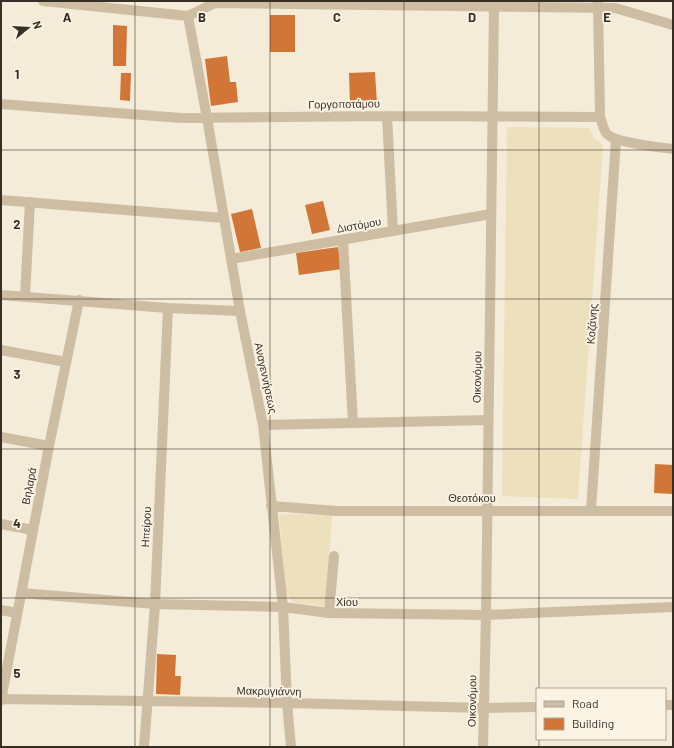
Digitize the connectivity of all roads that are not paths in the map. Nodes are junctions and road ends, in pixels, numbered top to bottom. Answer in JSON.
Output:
{"nodes":[{"id":1,"x":43,"y":1,"type":"edge"},
{"id":2,"x":598,"y":4,"type":"edge"},
{"id":3,"x":494,"y":7,"type":"junction"},
{"id":4,"x":188,"y":16,"type":"junction"},
{"id":5,"x":673,"y":25,"type":"edge"},
{"id":6,"x":1,"y":104,"type":"edge"},
{"id":7,"x":387,"y":116,"type":"junction"},
{"id":8,"x":493,"y":116,"type":"junction"},
{"id":9,"x":600,"y":117,"type":"junction"},
{"id":10,"x":207,"y":118,"type":"junction"},
{"id":11,"x":616,"y":140,"type":"junction"},
{"id":12,"x":673,"y":149,"type":"edge"},
{"id":13,"x":1,"y":200,"type":"edge"},
{"id":14,"x":30,"y":202,"type":"junction"},
{"id":15,"x":491,"y":214,"type":"junction"},
{"id":16,"x":224,"y":218,"type":"junction"},
{"id":17,"x":393,"y":231,"type":"junction"},
{"id":18,"x":343,"y":240,"type":"junction"},
{"id":19,"x":231,"y":259,"type":"junction"},
{"id":20,"x":1,"y":295,"type":"edge"},
{"id":21,"x":25,"y":296,"type":"junction"},
{"id":22,"x":79,"y":300,"type":"junction"},
{"id":23,"x":168,"y":308,"type":"junction"},
{"id":24,"x":240,"y":312,"type":"junction"},
{"id":25,"x":1,"y":350,"type":"edge"},
{"id":26,"x":66,"y":362,"type":"junction"},
{"id":27,"x":488,"y":420,"type":"junction"},
{"id":28,"x":353,"y":423,"type":"junction"},
{"id":29,"x":263,"y":425,"type":"junction"},
{"id":30,"x":1,"y":437,"type":"edge"},
{"id":31,"x":49,"y":446,"type":"junction"},
{"id":32,"x":271,"y":506,"type":"junction"},
{"id":33,"x":487,"y":510,"type":"junction"},
{"id":34,"x":591,"y":510,"type":"junction"},
{"id":35,"x":673,"y":511,"type":"edge"},
{"id":36,"x":1,"y":524,"type":"edge"},
{"id":37,"x":34,"y":530,"type":"junction"},
{"id":38,"x":334,"y":556,"type":"dead end"},
{"id":39,"x":22,"y":593,"type":"junction"},
{"id":40,"x":155,"y":604,"type":"junction"},
{"id":41,"x":673,"y":607,"type":"edge"},
{"id":42,"x":283,"y":608,"type":"junction"},
{"id":43,"x":1,"y":610,"type":"edge"},
{"id":44,"x":17,"y":613,"type":"junction"},
{"id":45,"x":329,"y":613,"type":"junction"},
{"id":46,"x":486,"y":614,"type":"junction"},
{"id":47,"x":1,"y":699,"type":"edge"},
{"id":48,"x":148,"y":701,"type":"junction"},
{"id":49,"x":287,"y":703,"type":"junction"},
{"id":50,"x":536,"y":707,"type":"edge"},
{"id":51,"x":484,"y":708,"type":"junction"},
{"id":52,"x":144,"y":747,"type":"edge"},
{"id":53,"x":292,"y":747,"type":"edge"},
{"id":54,"x":483,"y":747,"type":"edge"}],
"edges":[{"from":1,"to":4,"type":"street"},
{"from":2,"to":3,"type":"street"},
{"from":2,"to":5,"type":"street"},
{"from":2,"to":9,"type":"street"},
{"from":3,"to":4,"type":"street"},
{"from":3,"to":8,"type":"street","name":"Οικονόμου"},
{"from":4,"to":10,"type":"street","name":"Αναγεννήσεως"},
{"from":6,"to":10,"type":"street","name":"Γοργοποτάμου"},
{"from":7,"to":8,"type":"street","name":"Γοργοποτάμου"},
{"from":7,"to":10,"type":"street","name":"Γοργοποτάμου"},
{"from":7,"to":17,"type":"street"},
{"from":8,"to":9,"type":"street","name":"Γοργοποτάμου"},
{"from":8,"to":15,"type":"street","name":"Οικονόμου"},
{"from":9,"to":11,"type":"street"},
{"from":10,"to":16,"type":"street","name":"Αναγεννήσεως"},
{"from":11,"to":12,"type":"street"},
{"from":11,"to":34,"type":"street","name":"Κοζάνης"},
{"from":13,"to":14,"type":"street"},
{"from":14,"to":16,"type":"street"},
{"from":14,"to":21,"type":"street"},
{"from":15,"to":17,"type":"street","name":"Διστόμου"},
{"from":15,"to":27,"type":"street","name":"Οικονόμου"},
{"from":16,"to":19,"type":"street","name":"Αναγεννήσεως"},
{"from":17,"to":18,"type":"street","name":"Διστόμου"},
{"from":18,"to":19,"type":"street","name":"Διστόμου"},
{"from":18,"to":28,"type":"street"},
{"from":19,"to":24,"type":"street","name":"Αναγεννήσεως"},
{"from":20,"to":21,"type":"street"},
{"from":21,"to":22,"type":"street"},
{"from":22,"to":23,"type":"street"},
{"from":22,"to":26,"type":"street","name":"Βηλαρά"},
{"from":23,"to":24,"type":"street"},
{"from":23,"to":40,"type":"street","name":"Ηπείρου"},
{"from":24,"to":29,"type":"street","name":"Αναγεννήσεως"},
{"from":25,"to":26,"type":"street"},
{"from":26,"to":31,"type":"street","name":"Βηλαρά"},
{"from":27,"to":28,"type":"street"},
{"from":27,"to":33,"type":"street","name":"Οικονόμου"},
{"from":28,"to":29,"type":"street"},
{"from":29,"to":32,"type":"street","name":"Αναγεννήσεως"},
{"from":30,"to":31,"type":"street"},
{"from":31,"to":37,"type":"street","name":"Βηλαρά"},
{"from":32,"to":33,"type":"street","name":"Θεοτόκου"},
{"from":32,"to":42,"type":"street","name":"Αναγεννήσεως"},
{"from":33,"to":34,"type":"street","name":"Θεοτόκου"},
{"from":33,"to":46,"type":"street","name":"Οικονόμου"},
{"from":34,"to":35,"type":"street","name":"Θεοτόκου"},
{"from":36,"to":37,"type":"street"},
{"from":37,"to":39,"type":"street","name":"Βηλαρά"},
{"from":38,"to":45,"type":"street"},
{"from":39,"to":40,"type":"street","name":"Χίου"},
{"from":39,"to":44,"type":"street","name":"Βηλαρά"},
{"from":40,"to":42,"type":"street","name":"Χίου"},
{"from":40,"to":48,"type":"street","name":"Ηπείρου"},
{"from":41,"to":46,"type":"street","name":"Χίου"},
{"from":42,"to":45,"type":"street","name":"Χίου"},
{"from":42,"to":49,"type":"street","name":"Αναγεννήσεως"},
{"from":43,"to":44,"type":"street"},
{"from":44,"to":47,"type":"street","name":"Βηλαρά"},
{"from":45,"to":46,"type":"street","name":"Χίου"},
{"from":46,"to":51,"type":"street","name":"Οικονόμου"},
{"from":47,"to":48,"type":"street","name":"Μακρυγιάννη"},
{"from":48,"to":49,"type":"street","name":"Μακρυγιάννη"},
{"from":48,"to":52,"type":"street","name":"Ηπείρου"},
{"from":49,"to":51,"type":"street","name":"Μακρυγιάννη"},
{"from":49,"to":53,"type":"street","name":"Αναγεννήσεως"},
{"from":50,"to":51,"type":"street","name":"Μακρυγιάννη"},
{"from":51,"to":54,"type":"street","name":"Οικονόμου"}]}
